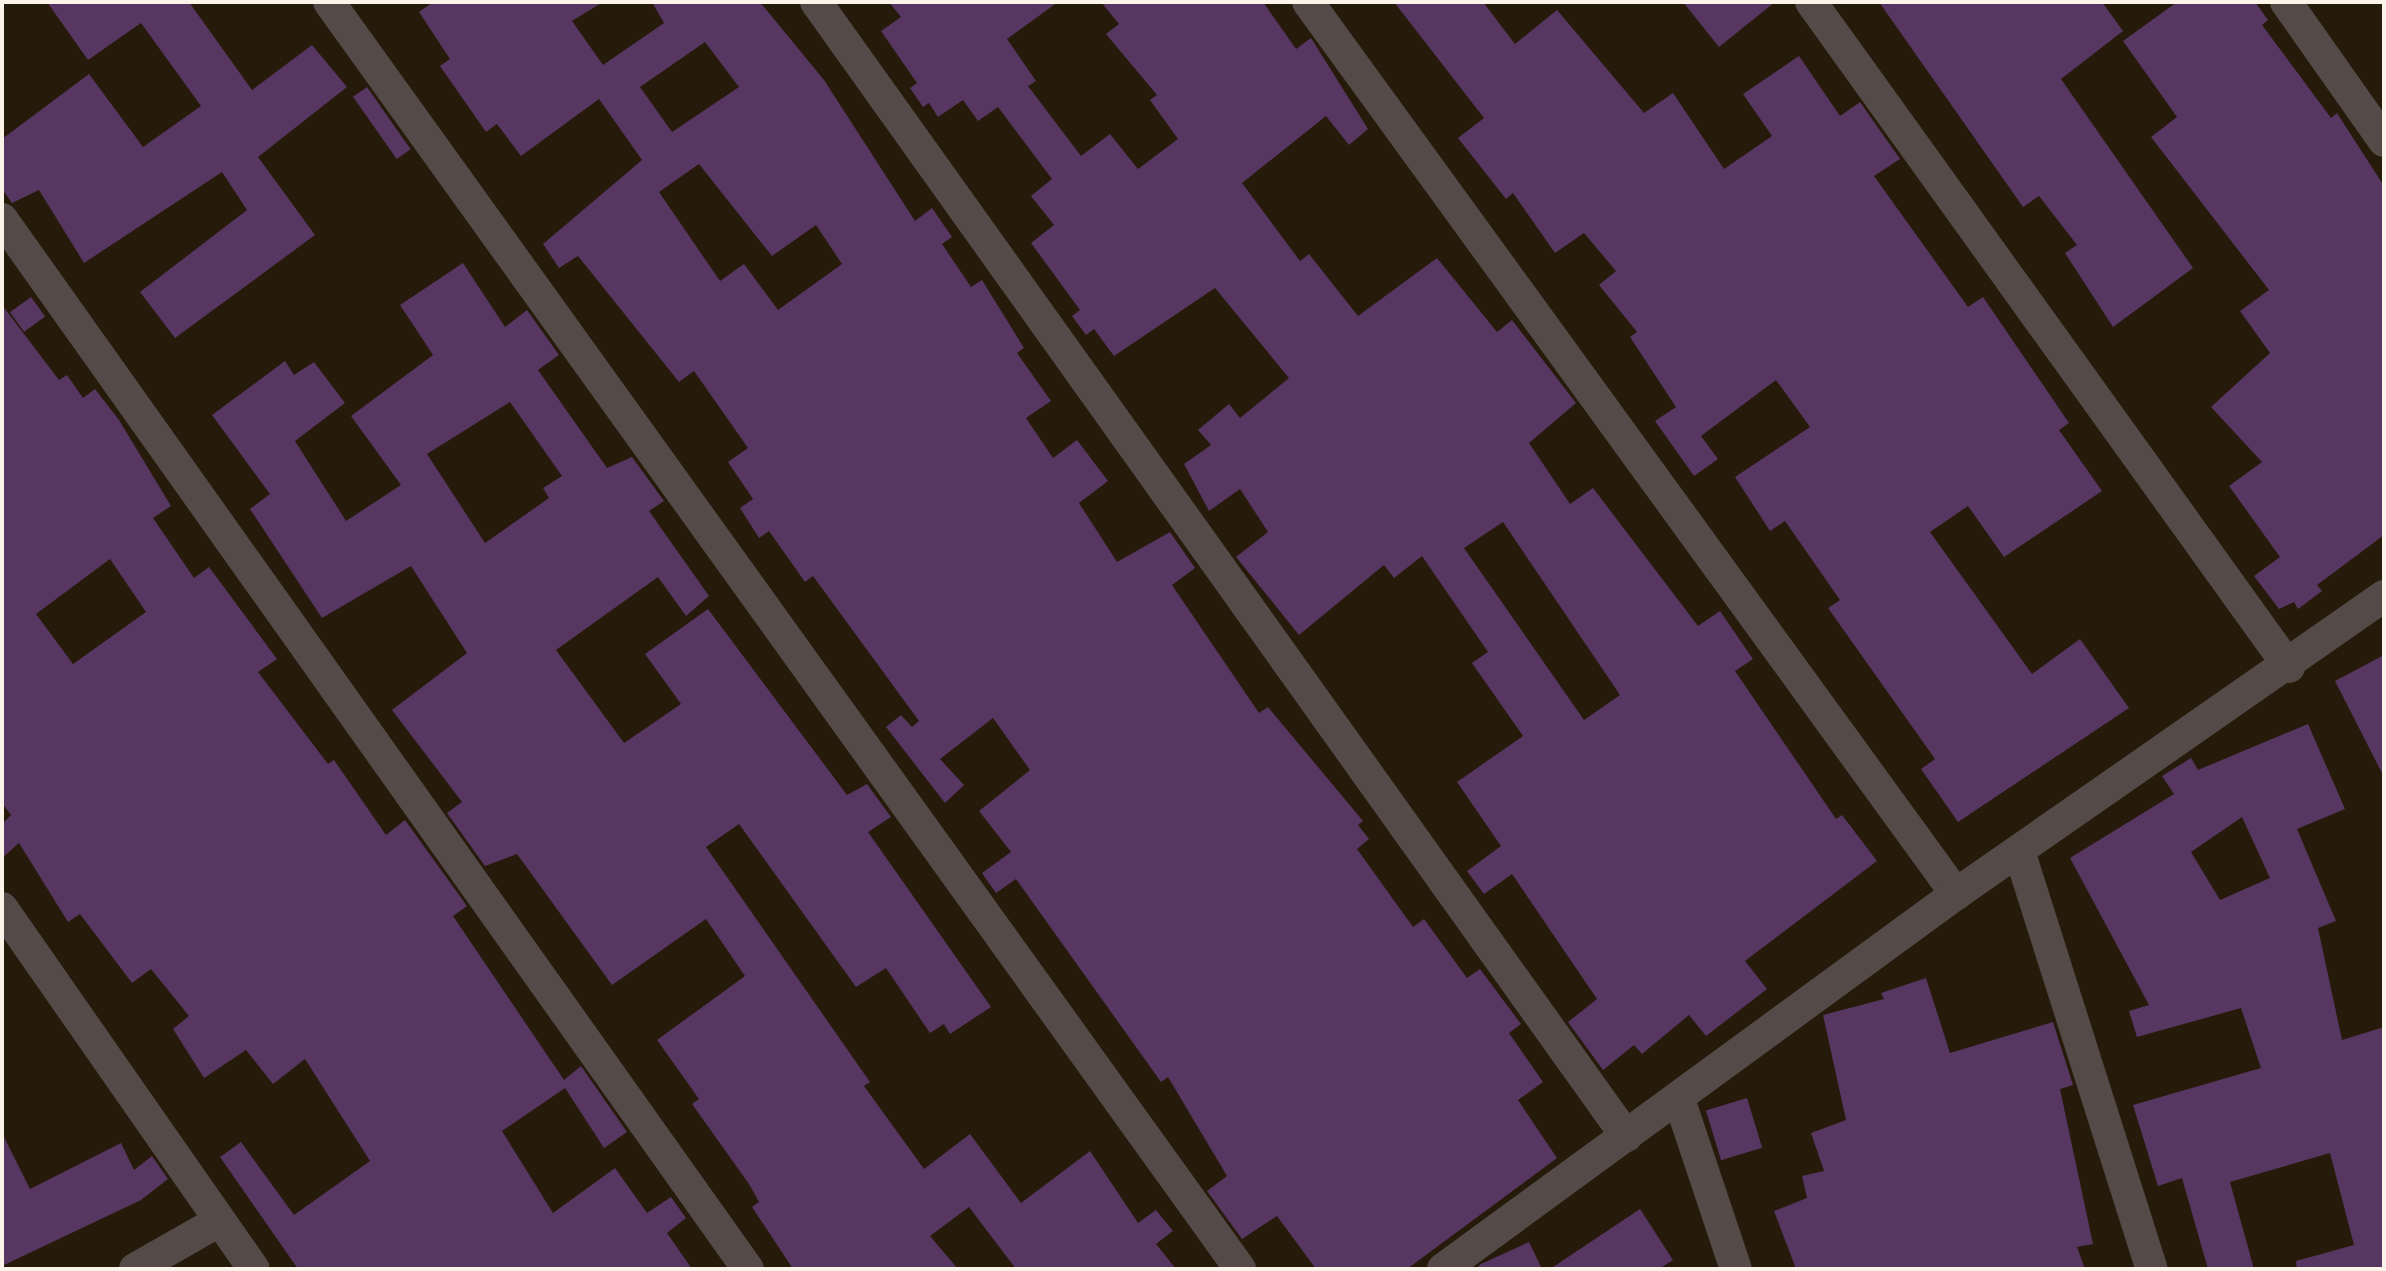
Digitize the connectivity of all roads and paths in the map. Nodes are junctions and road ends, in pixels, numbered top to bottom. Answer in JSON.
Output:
{"nodes":[{"id":1,"x":329,"y":2,"type":"edge"},
{"id":2,"x":816,"y":2,"type":"edge"},
{"id":3,"x":1308,"y":2,"type":"edge"},
{"id":4,"x":1811,"y":2,"type":"edge"},
{"id":5,"x":2286,"y":2,"type":"edge"},
{"id":6,"x":2384,"y":141,"type":"edge"},
{"id":7,"x":2,"y":219,"type":"edge"},
{"id":8,"x":2384,"y":596,"type":"edge"},
{"id":9,"x":2289,"y":667,"type":"junction"},
{"id":10,"x":2020,"y":854,"type":"junction"},
{"id":11,"x":1956,"y":894,"type":"junction"},
{"id":12,"x":2,"y":908,"type":"edge"},
{"id":13,"x":1679,"y":1099,"type":"junction"},
{"id":14,"x":1626,"y":1136,"type":"junction"},
{"id":15,"x":219,"y":1221,"type":"junction"},
{"id":16,"x":135,"y":1269,"type":"edge"},
{"id":17,"x":254,"y":1269,"type":"edge"},
{"id":18,"x":748,"y":1269,"type":"edge"},
{"id":19,"x":1240,"y":1269,"type":"edge"},
{"id":20,"x":1443,"y":1269,"type":"edge"},
{"id":21,"x":1736,"y":1269,"type":"edge"},
{"id":22,"x":2152,"y":1269,"type":"edge"}],
"edges":[{"from":1,"to":19,"type":"street"},
{"from":2,"to":14,"type":"street"},
{"from":3,"to":11,"type":"street"},
{"from":4,"to":9,"type":"street"},
{"from":5,"to":6,"type":"street"},
{"from":7,"to":18,"type":"street"},
{"from":8,"to":9,"type":"street"},
{"from":9,"to":10,"type":"street"},
{"from":10,"to":11,"type":"street"},
{"from":10,"to":22,"type":"street"},
{"from":11,"to":13,"type":"street"},
{"from":12,"to":15,"type":"street"},
{"from":13,"to":14,"type":"street"},
{"from":13,"to":21,"type":"street"},
{"from":14,"to":20,"type":"street"},
{"from":15,"to":16,"type":"street"},
{"from":15,"to":17,"type":"street"}]}
